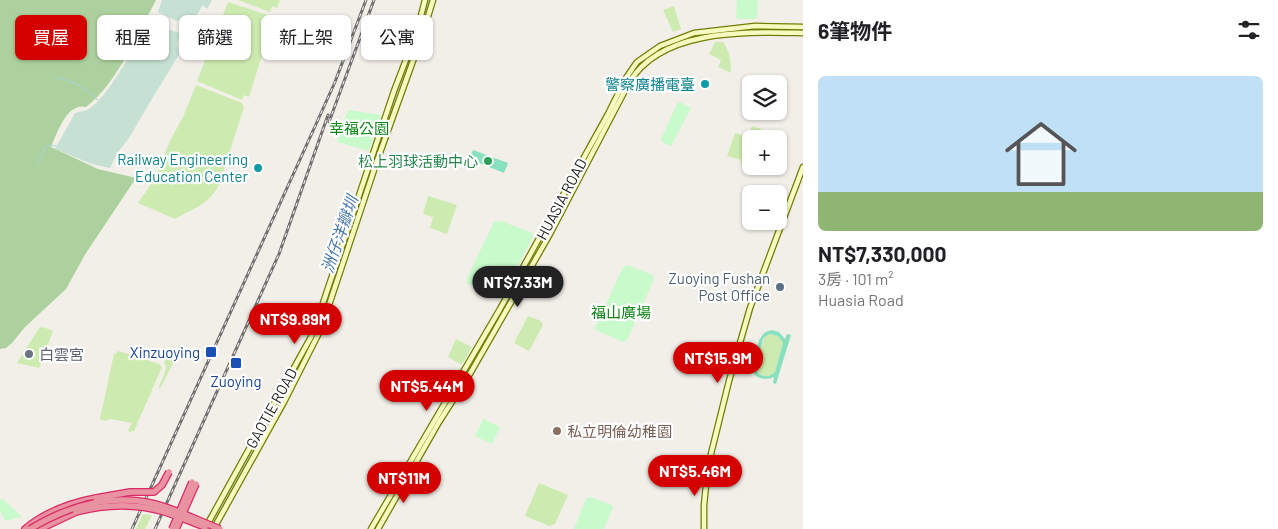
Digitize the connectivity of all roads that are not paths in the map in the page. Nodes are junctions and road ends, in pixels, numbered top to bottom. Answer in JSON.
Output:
{"nodes":[{"id":1,"x":425,"y":0,"type":"edge"},
{"id":2,"x":433,"y":0,"type":"edge"},
{"id":3,"x":803,"y":27,"type":"edge"},
{"id":4,"x":803,"y":33,"type":"edge"},
{"id":5,"x":803,"y":167,"type":"edge"},
{"id":6,"x":169,"y":472,"type":"dead end"},
{"id":7,"x":96,"y":498,"type":"junction"},
{"id":8,"x":76,"y":512,"type":"junction"},
{"id":9,"x":190,"y":522,"type":"junction"},
{"id":10,"x":25,"y":529,"type":"edge"},
{"id":11,"x":32,"y":529,"type":"edge"},
{"id":12,"x":40,"y":529,"type":"edge"},
{"id":13,"x":172,"y":529,"type":"edge"},
{"id":14,"x":176,"y":529,"type":"edge"},
{"id":15,"x":204,"y":529,"type":"edge"},
{"id":16,"x":212,"y":529,"type":"edge"},
{"id":17,"x":222,"y":529,"type":"edge"},
{"id":18,"x":371,"y":529,"type":"edge"},
{"id":19,"x":378,"y":529,"type":"edge"},
{"id":20,"x":704,"y":529,"type":"edge"}],
"edges":[{"from":1,"to":15,"type":"street","name":"GAOTIE ROAD"},
{"from":2,"to":16,"type":"street","name":"GAOTIE ROAD"},
{"from":3,"to":18,"type":"street"},
{"from":4,"to":19,"type":"street","name":"HUASIA ROAD"},
{"from":5,"to":20,"type":"street"},
{"from":6,"to":7,"type":"highway","bridge":true},
{"from":7,"to":10,"type":"highway","bridge":true},
{"from":7,"to":17,"type":"highway","bridge":true},
{"from":8,"to":9,"type":"highway","bridge":true},
{"from":8,"to":11,"type":"highway","bridge":true},
{"from":8,"to":12,"type":"highway"},
{"from":9,"to":15,"type":"highway","bridge":true},
{"from":9,"to":16,"type":"highway","bridge":true},
{"from":11,"to":17,"type":"highway","bridge":true},
{"from":13,"to":14,"type":"highway","bridge":true}]}
